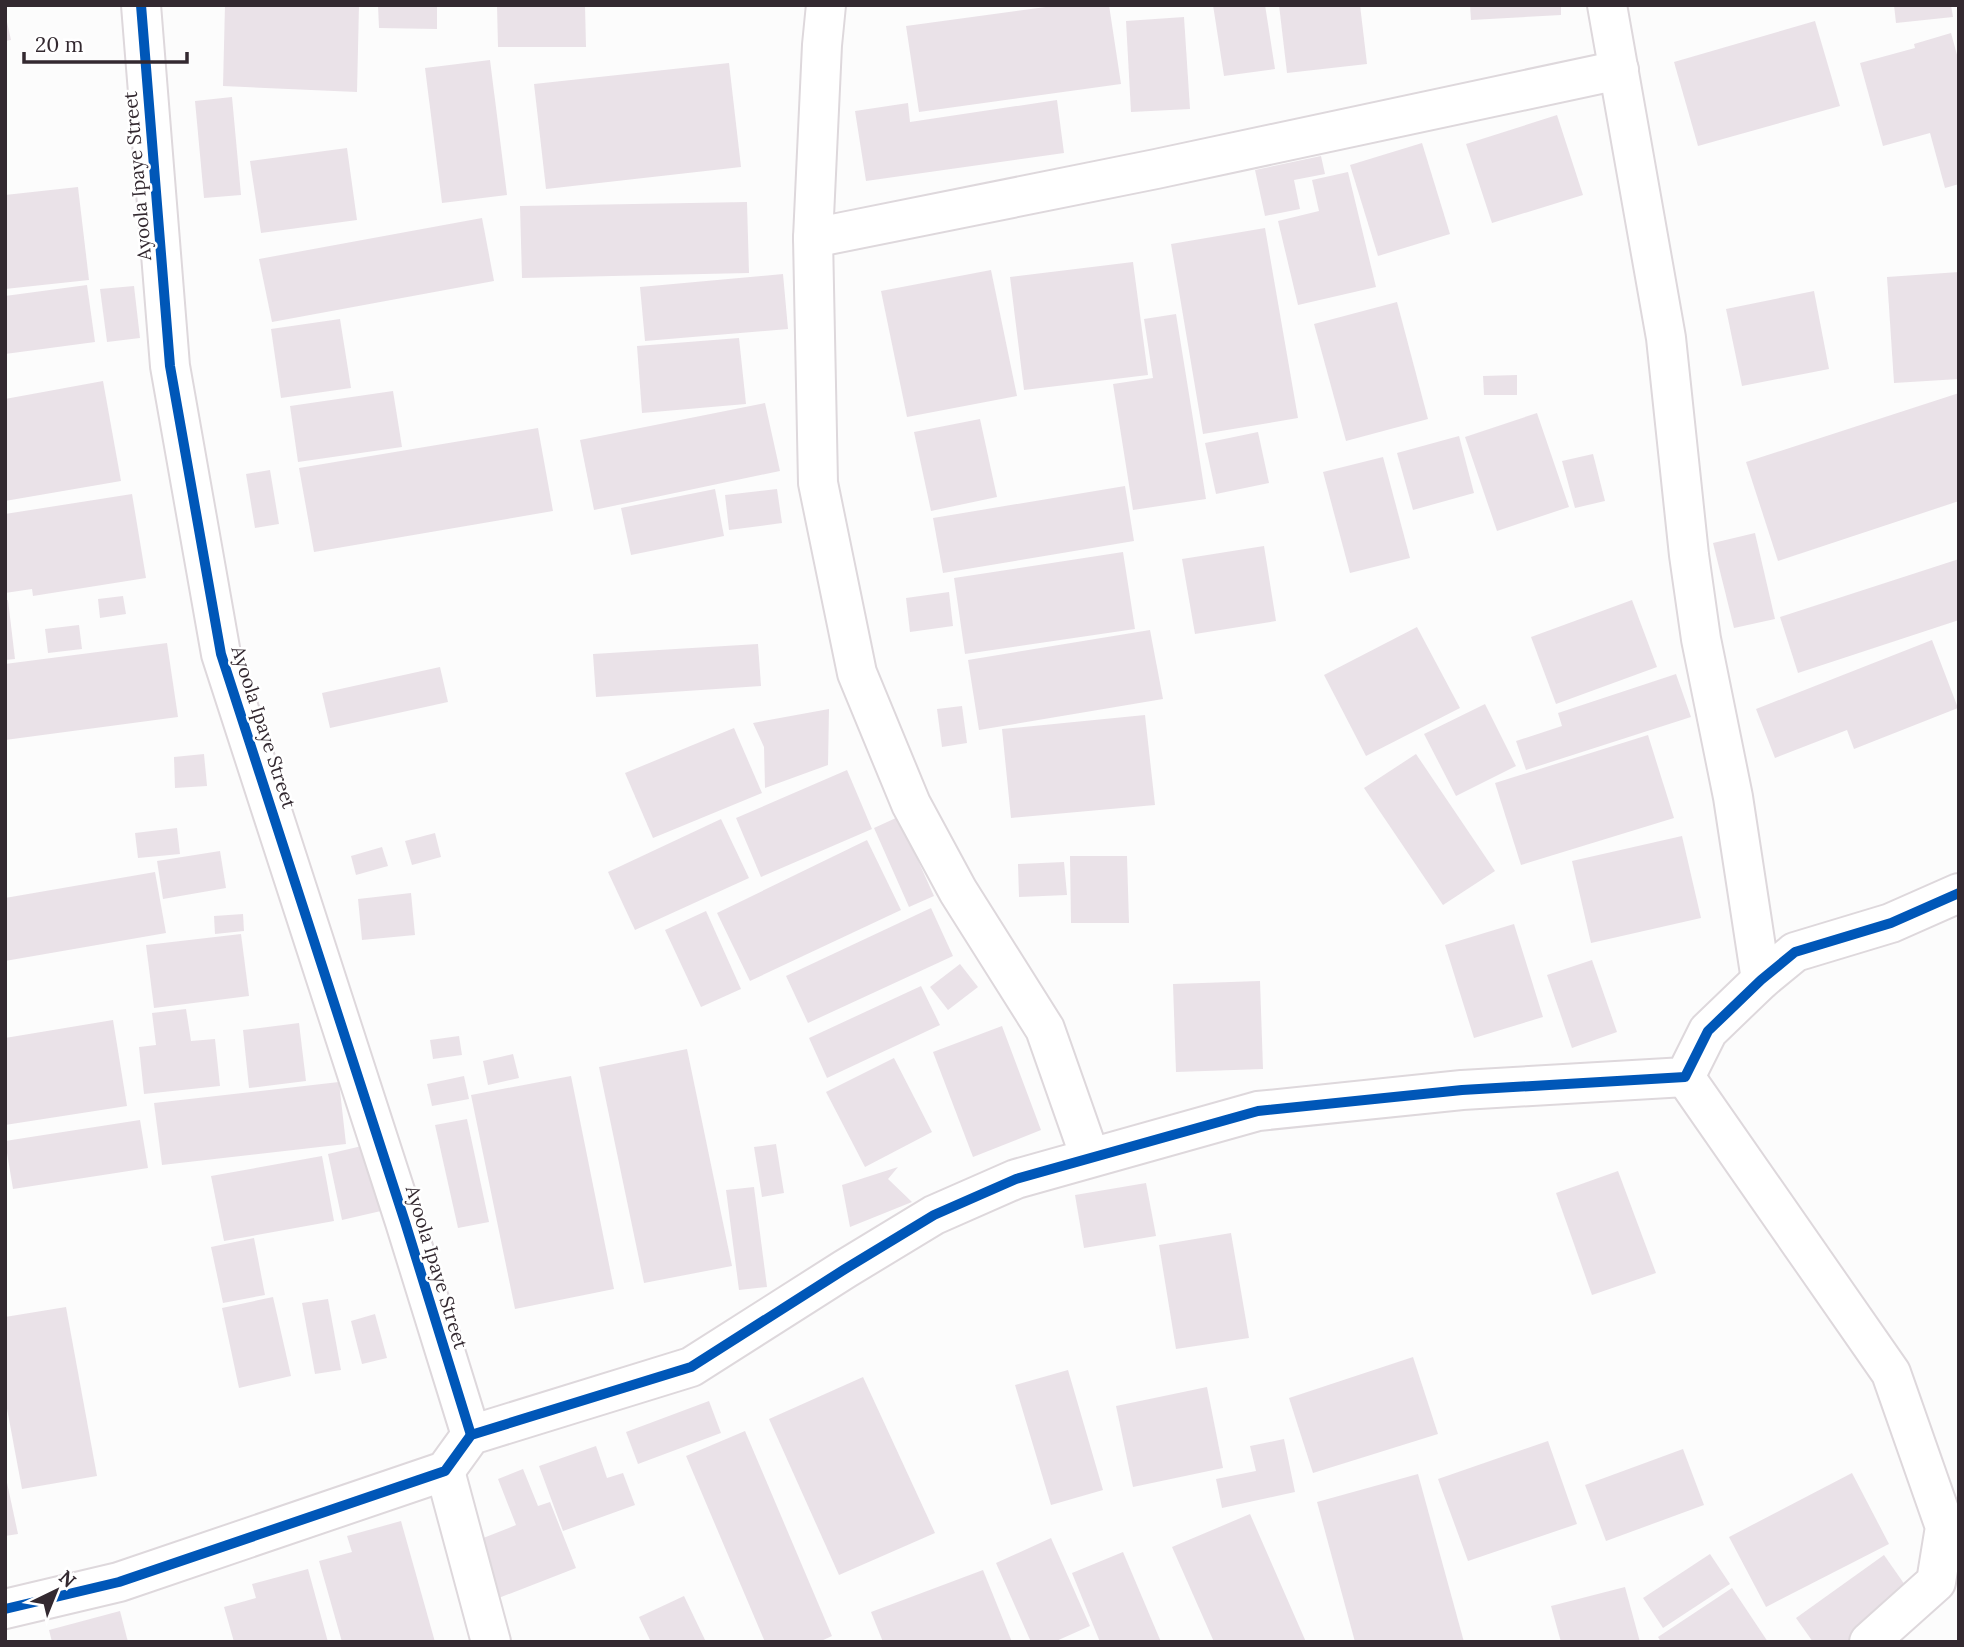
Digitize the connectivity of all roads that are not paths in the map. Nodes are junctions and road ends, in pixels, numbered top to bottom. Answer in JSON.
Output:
{"nodes":[{"id":1,"x":141,"y":5,"type":"edge"},
{"id":2,"x":826,"y":5,"type":"edge"},
{"id":3,"x":1607,"y":5,"type":"edge"},
{"id":4,"x":1619,"y":70,"type":"junction"},
{"id":5,"x":813,"y":238,"type":"junction"},
{"id":6,"x":1959,"y":893,"type":"edge"},
{"id":7,"x":1760,"y":980,"type":"junction"},
{"id":8,"x":1685,"y":1077,"type":"junction"},
{"id":9,"x":1090,"y":1157,"type":"junction"},
{"id":10,"x":471,"y":1434,"type":"junction"},
{"id":11,"x":445,"y":1471,"type":"junction"},
{"id":12,"x":5,"y":1609,"type":"edge"},
{"id":13,"x":491,"y":1642,"type":"edge"},
{"id":14,"x":1869,"y":1642,"type":"edge"}],
"edges":[{"from":1,"to":10,"type":"street","name":"Ayoola Ipaye Street"},
{"from":2,"to":5,"type":"street"},
{"from":3,"to":4,"type":"street"},
{"from":4,"to":5,"type":"street"},
{"from":4,"to":7,"type":"street"},
{"from":5,"to":9,"type":"street"},
{"from":6,"to":7,"type":"street"},
{"from":7,"to":8,"type":"street"},
{"from":8,"to":9,"type":"street"},
{"from":8,"to":14,"type":"street"},
{"from":9,"to":10,"type":"street"},
{"from":10,"to":11,"type":"street"},
{"from":11,"to":12,"type":"street"},
{"from":11,"to":13,"type":"street"}]}
